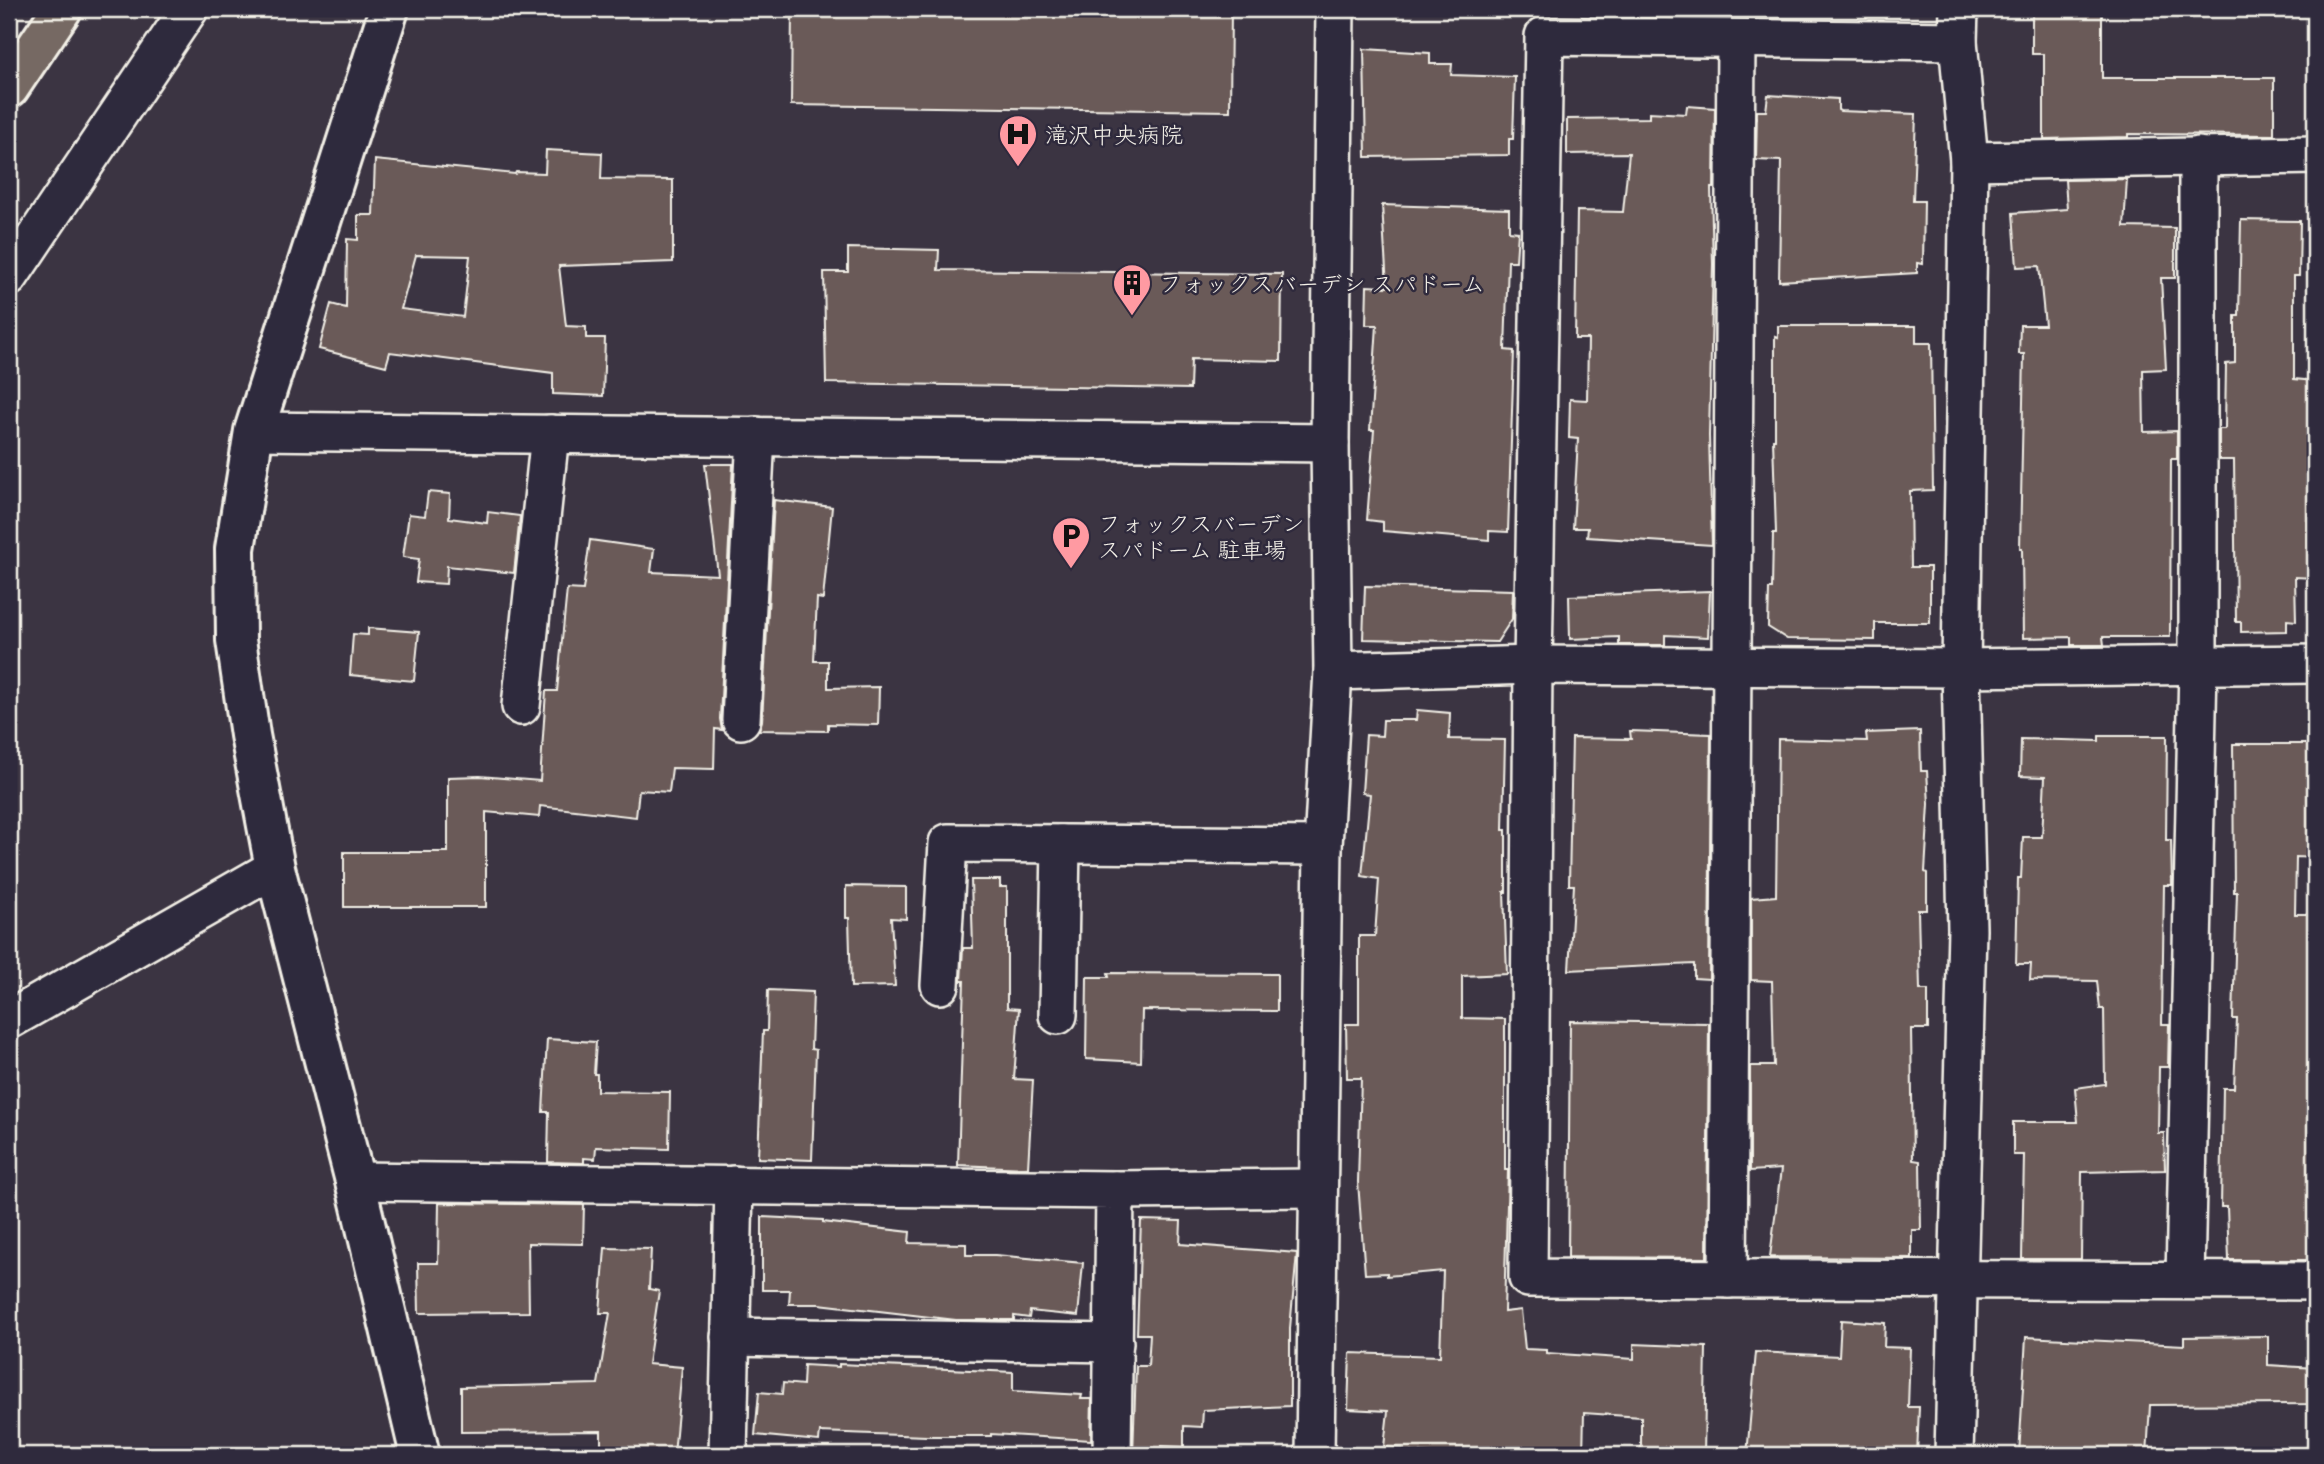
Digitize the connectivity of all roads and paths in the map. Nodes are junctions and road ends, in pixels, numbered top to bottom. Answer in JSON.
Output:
{"nodes":[{"id":1,"x":62,"y":9,"type":"edge"},
{"id":2,"x":189,"y":9,"type":"edge"},
{"id":3,"x":389,"y":9,"type":"edge"},
{"id":4,"x":1335,"y":9,"type":"edge"},
{"id":5,"x":1959,"y":25,"type":"edge"},
{"id":6,"x":1736,"y":39,"type":"junction"},
{"id":7,"x":9,"y":88,"type":"edge"},
{"id":8,"x":2315,"y":155,"type":"edge"},
{"id":9,"x":2197,"y":156,"type":"junction"},
{"id":10,"x":1969,"y":161,"type":"junction"},
{"id":11,"x":9,"y":277,"type":"edge"},
{"id":12,"x":254,"y":431,"type":"junction"},
{"id":13,"x":550,"y":434,"type":"junction"},
{"id":14,"x":756,"y":436,"type":"junction"},
{"id":15,"x":1330,"y":443,"type":"junction"},
{"id":16,"x":2315,"y":664,"type":"edge"},
{"id":17,"x":1734,"y":665,"type":"junction"},
{"id":18,"x":2198,"y":665,"type":"junction"},
{"id":19,"x":1532,"y":666,"type":"junction"},
{"id":20,"x":1961,"y":668,"type":"junction"},
{"id":21,"x":1334,"y":671,"type":"junction"},
{"id":22,"x":521,"y":706,"type":"dead end"},
{"id":23,"x":741,"y":720,"type":"dead end"},
{"id":24,"x":1061,"y":844,"type":"junction"},
{"id":25,"x":1323,"y":846,"type":"junction"},
{"id":26,"x":275,"y":868,"type":"junction"},
{"id":27,"x":940,"y":985,"type":"dead end"},
{"id":28,"x":1058,"y":1015,"type":"dead end"},
{"id":29,"x":9,"y":1020,"type":"edge"},
{"id":30,"x":355,"y":1181,"type":"junction"},
{"id":31,"x":734,"y":1185,"type":"junction"},
{"id":32,"x":1318,"y":1188,"type":"junction"},
{"id":33,"x":1115,"y":1190,"type":"junction"},
{"id":34,"x":1728,"y":1279,"type":"junction"},
{"id":35,"x":1958,"y":1279,"type":"junction"},
{"id":36,"x":2185,"y":1280,"type":"junction"},
{"id":37,"x":2315,"y":1281,"type":"edge"},
{"id":38,"x":730,"y":1337,"type":"junction"},
{"id":39,"x":1114,"y":1343,"type":"junction"},
{"id":40,"x":420,"y":1455,"type":"edge"},
{"id":41,"x":728,"y":1455,"type":"edge"},
{"id":42,"x":1112,"y":1455,"type":"edge"},
{"id":43,"x":1315,"y":1455,"type":"edge"},
{"id":44,"x":1954,"y":1455,"type":"edge"}],
"edges":[{"from":1,"to":7,"type":"highway"},
{"from":2,"to":11,"type":"street"},
{"from":3,"to":12,"type":"street"},
{"from":4,"to":15,"type":"street"},
{"from":5,"to":6,"type":"street"},
{"from":5,"to":10,"type":"street"},
{"from":6,"to":17,"type":"street"},
{"from":6,"to":19,"type":"street"},
{"from":8,"to":9,"type":"street"},
{"from":9,"to":10,"type":"street"},
{"from":9,"to":18,"type":"street"},
{"from":10,"to":20,"type":"street"},
{"from":12,"to":13,"type":"street"},
{"from":12,"to":26,"type":"street"},
{"from":13,"to":14,"type":"street"},
{"from":13,"to":22,"type":"street"},
{"from":14,"to":15,"type":"street"},
{"from":14,"to":23,"type":"street"},
{"from":15,"to":21,"type":"street"},
{"from":16,"to":18,"type":"street"},
{"from":17,"to":19,"type":"street"},
{"from":17,"to":20,"type":"street"},
{"from":17,"to":34,"type":"street"},
{"from":18,"to":20,"type":"street"},
{"from":18,"to":36,"type":"street"},
{"from":19,"to":21,"type":"street"},
{"from":19,"to":34,"type":"street"},
{"from":20,"to":35,"type":"street"},
{"from":21,"to":25,"type":"street"},
{"from":24,"to":25,"type":"street"},
{"from":24,"to":27,"type":"street"},
{"from":24,"to":28,"type":"street"},
{"from":25,"to":32,"type":"street"},
{"from":26,"to":29,"type":"street"},
{"from":26,"to":30,"type":"street"},
{"from":30,"to":31,"type":"street"},
{"from":30,"to":40,"type":"street"},
{"from":31,"to":33,"type":"street"},
{"from":31,"to":38,"type":"street"},
{"from":32,"to":33,"type":"street"},
{"from":32,"to":43,"type":"street"},
{"from":33,"to":39,"type":"street"},
{"from":34,"to":35,"type":"street"},
{"from":35,"to":36,"type":"street"},
{"from":35,"to":44,"type":"street"},
{"from":36,"to":37,"type":"street"},
{"from":38,"to":39,"type":"street"},
{"from":38,"to":41,"type":"street"},
{"from":39,"to":42,"type":"street"}]}
